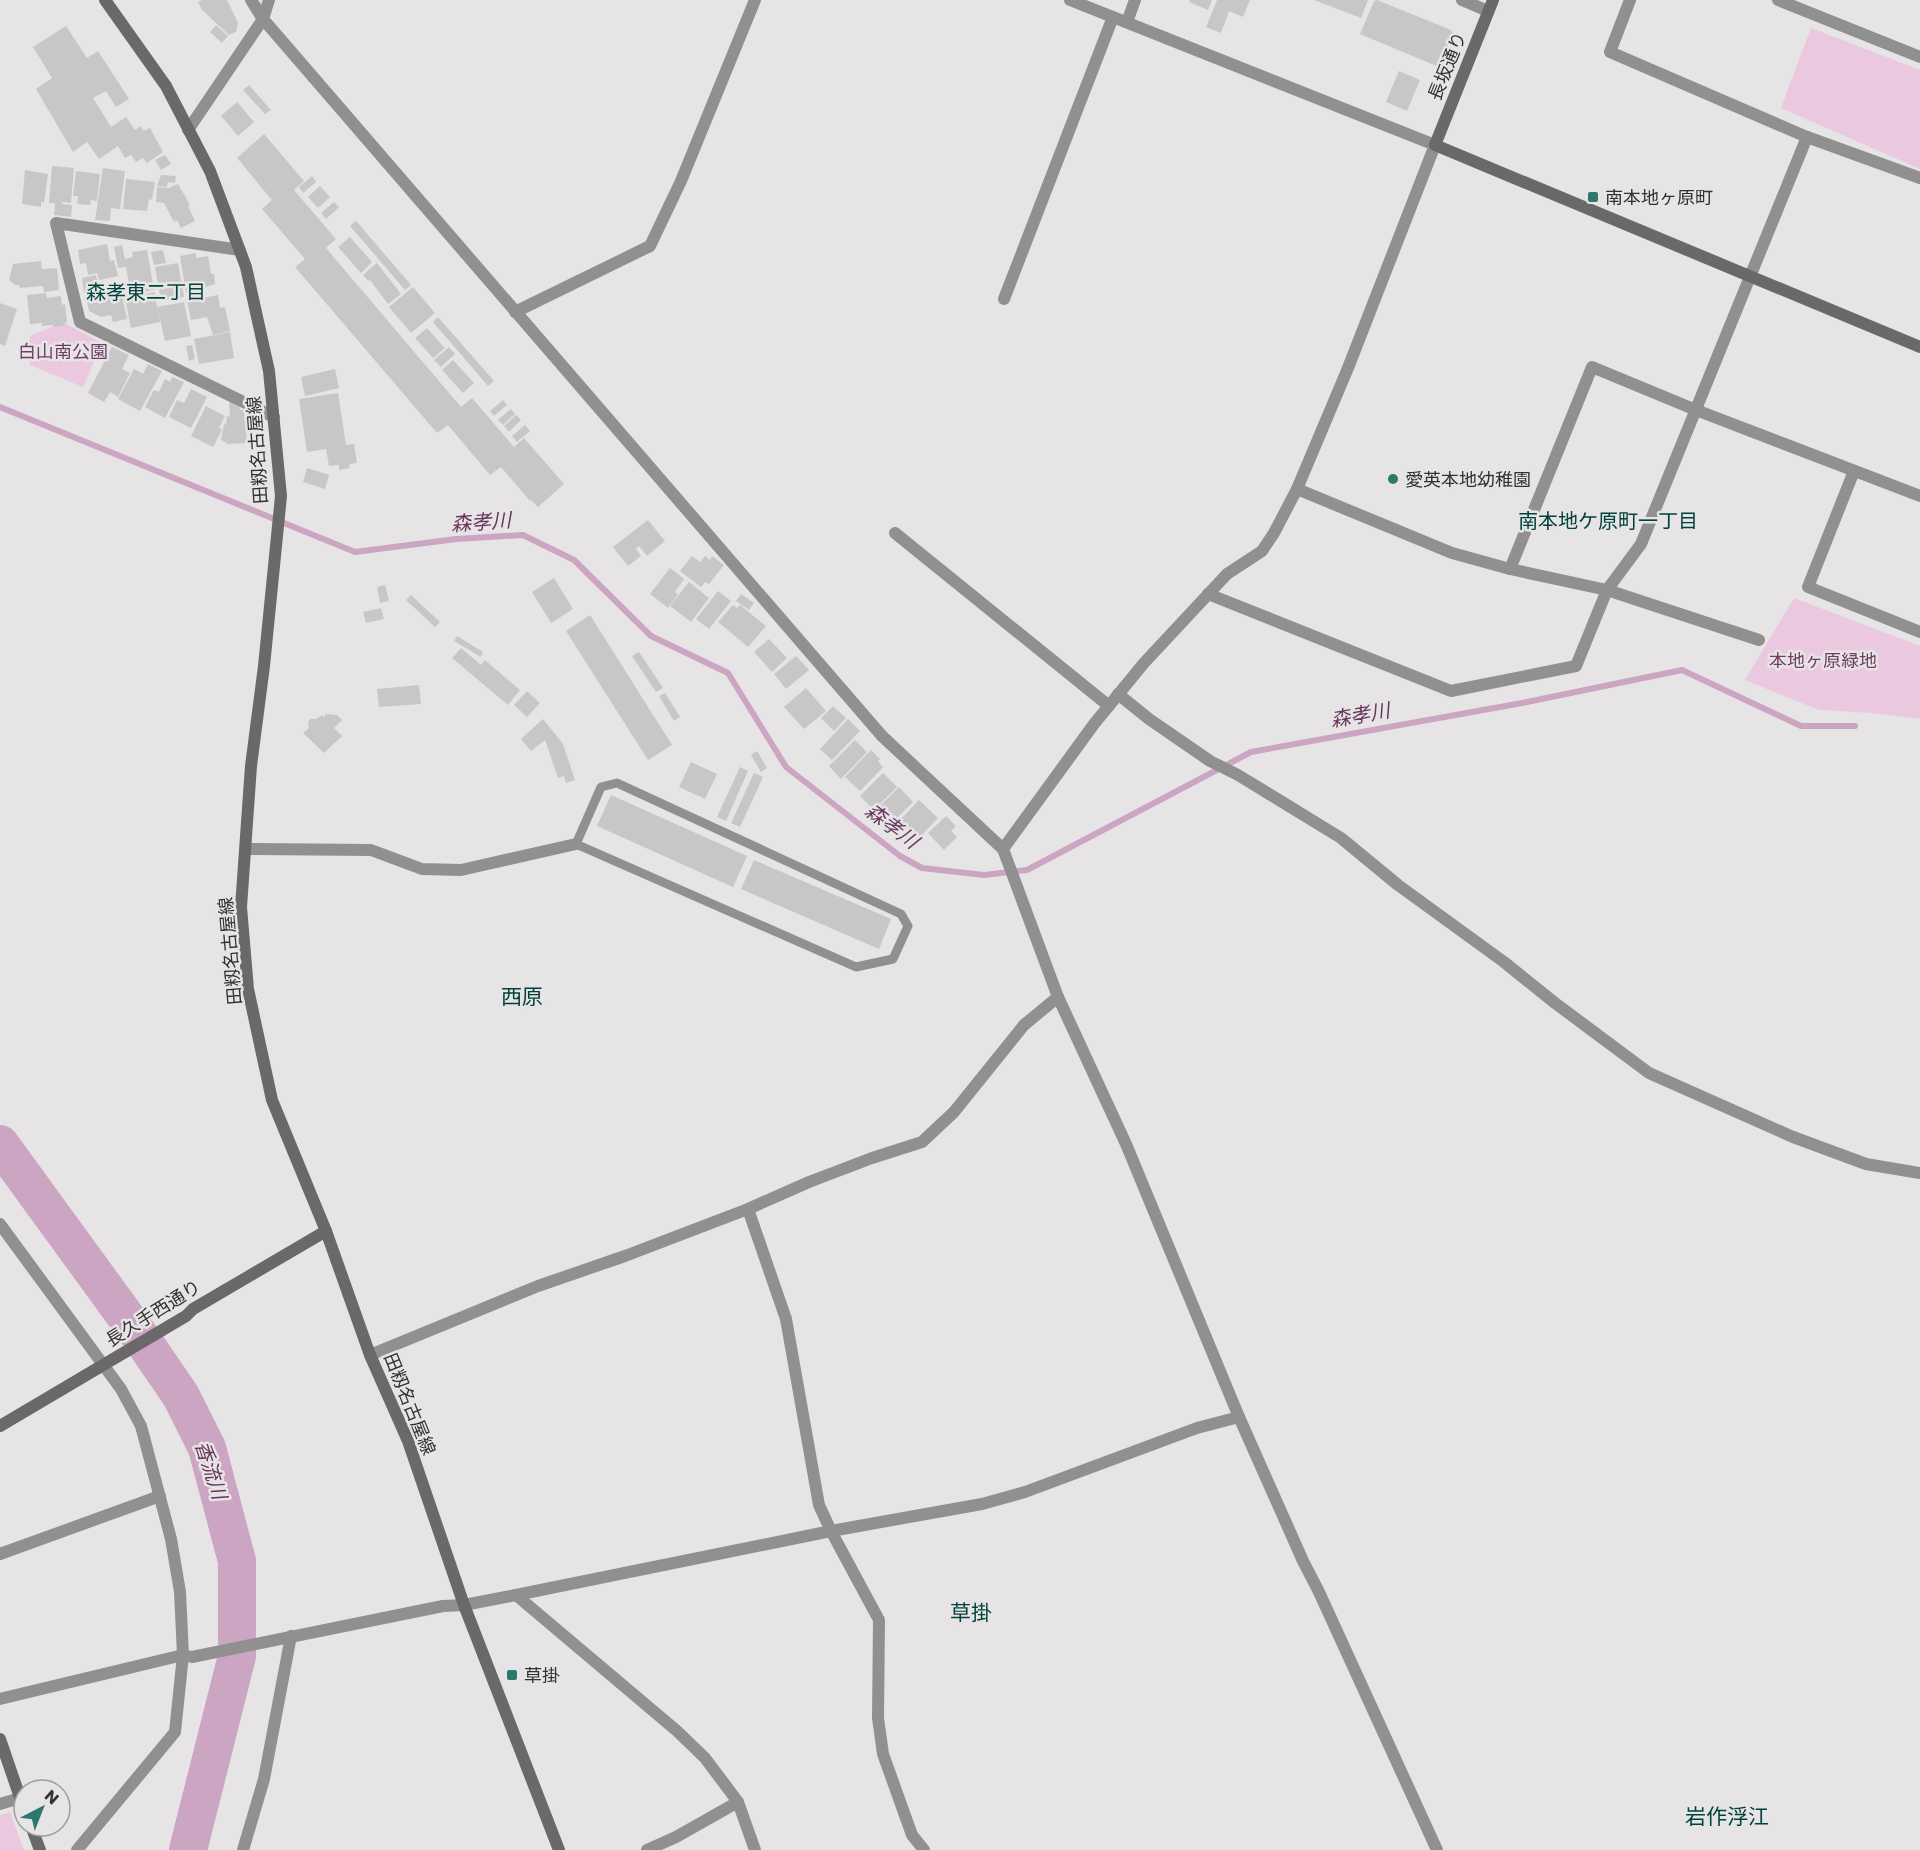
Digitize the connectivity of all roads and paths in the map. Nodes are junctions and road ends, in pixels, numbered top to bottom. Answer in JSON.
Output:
{"nodes":[{"id":1,"x":105,"y":0,"type":"edge"},
{"id":2,"x":251,"y":0,"type":"edge"},
{"id":3,"x":269,"y":0,"type":"edge"},
{"id":4,"x":755,"y":0,"type":"edge"},
{"id":5,"x":1070,"y":0,"type":"edge"},
{"id":6,"x":1135,"y":0,"type":"edge"},
{"id":7,"x":1462,"y":0,"type":"edge"},
{"id":8,"x":1630,"y":0,"type":"edge"},
{"id":9,"x":1779,"y":0,"type":"edge"},
{"id":10,"x":1491,"y":6,"type":"edge"},
{"id":11,"x":1113,"y":17,"type":"junction"},
{"id":12,"x":263,"y":19,"type":"junction"},
{"id":13,"x":1126,"y":22,"type":"junction"},
{"id":14,"x":1920,"y":57,"type":"edge"},
{"id":15,"x":188,"y":130,"type":"junction"},
{"id":16,"x":1807,"y":137,"type":"junction"},
{"id":17,"x":1435,"y":145,"type":"junction"},
{"id":18,"x":1920,"y":178,"type":"edge"},
{"id":19,"x":240,"y":250,"type":"junction"},
{"id":20,"x":1749,"y":277,"type":"junction"},
{"id":21,"x":1004,"y":299,"type":"dead end"},
{"id":22,"x":515,"y":312,"type":"junction"},
{"id":23,"x":1920,"y":347,"type":"edge"},
{"id":24,"x":1696,"y":410,"type":"junction"},
{"id":25,"x":274,"y":417,"type":"junction"},
{"id":26,"x":1854,"y":471,"type":"junction"},
{"id":27,"x":1297,"y":489,"type":"junction"},
{"id":28,"x":1920,"y":496,"type":"edge"},
{"id":29,"x":896,"y":533,"type":"dead end"},
{"id":30,"x":1510,"y":568,"type":"junction"},
{"id":31,"x":1607,"y":590,"type":"junction"},
{"id":32,"x":1208,"y":594,"type":"junction"},
{"id":33,"x":1920,"y":632,"type":"edge"},
{"id":34,"x":1759,"y":640,"type":"dead end"},
{"id":35,"x":1118,"y":694,"type":"junction"},
{"id":36,"x":1109,"y":706,"type":"junction"},
{"id":37,"x":576,"y":844,"type":"junction"},
{"id":38,"x":246,"y":849,"type":"junction"},
{"id":39,"x":1004,"y":855,"type":"junction"},
{"id":40,"x":1058,"y":997,"type":"junction"},
{"id":41,"x":1920,"y":1173,"type":"edge"},
{"id":42,"x":748,"y":1209,"type":"junction"},
{"id":43,"x":0,"y":1224,"type":"edge"},
{"id":44,"x":327,"y":1231,"type":"junction"},
{"id":45,"x":370,"y":1354,"type":"junction"},
{"id":46,"x":108,"y":1363,"type":"junction"},
{"id":47,"x":1239,"y":1417,"type":"junction"},
{"id":48,"x":0,"y":1426,"type":"edge"},
{"id":49,"x":160,"y":1496,"type":"junction"},
{"id":50,"x":831,"y":1532,"type":"junction"},
{"id":51,"x":0,"y":1554,"type":"edge"},
{"id":52,"x":516,"y":1595,"type":"junction"},
{"id":53,"x":464,"y":1605,"type":"junction"},
{"id":54,"x":287,"y":1636,"type":"junction"},
{"id":55,"x":187,"y":1656,"type":"junction"},
{"id":56,"x":0,"y":1699,"type":"edge"},
{"id":57,"x":0,"y":1739,"type":"edge"},
{"id":58,"x":13,"y":1778,"type":"edge"},
{"id":59,"x":738,"y":1802,"type":"junction"},
{"id":60,"x":77,"y":1850,"type":"edge"},
{"id":61,"x":243,"y":1850,"type":"edge"},
{"id":62,"x":559,"y":1850,"type":"edge"},
{"id":63,"x":647,"y":1850,"type":"edge"},
{"id":64,"x":755,"y":1850,"type":"edge"},
{"id":65,"x":924,"y":1850,"type":"edge"},
{"id":66,"x":1437,"y":1850,"type":"edge"}],
"edges":[{"from":1,"to":15,"type":"main road","name":"田籾名古屋線"},
{"from":2,"to":12,"type":"street"},
{"from":3,"to":12,"type":"street"},
{"from":4,"to":22,"type":"street"},
{"from":5,"to":11,"type":"street"},
{"from":6,"to":13,"type":"street"},
{"from":7,"to":10,"type":"street"},
{"from":8,"to":16,"type":"street"},
{"from":9,"to":14,"type":"street"},
{"from":10,"to":17,"type":"main road","name":"長坂通り"},
{"from":11,"to":13,"type":"street"},
{"from":11,"to":21,"type":"street"},
{"from":12,"to":15,"type":"street"},
{"from":12,"to":22,"type":"street"},
{"from":13,"to":17,"type":"street"},
{"from":15,"to":19,"type":"main road","name":"田籾名古屋線"},
{"from":16,"to":18,"type":"street"},
{"from":16,"to":20,"type":"street"},
{"from":17,"to":20,"type":"main road"},
{"from":17,"to":27,"type":"street"},
{"from":19,"to":25,"type":"main road","name":"田籾名古屋線"},
{"from":19,"to":25,"type":"street"},
{"from":20,"to":23,"type":"main road"},
{"from":20,"to":24,"type":"street"},
{"from":22,"to":39,"type":"street"},
{"from":24,"to":26,"type":"street"},
{"from":24,"to":30,"type":"street"},
{"from":24,"to":31,"type":"street"},
{"from":25,"to":38,"type":"main road","name":"田籾名古屋線"},
{"from":26,"to":28,"type":"street"},
{"from":26,"to":33,"type":"street"},
{"from":27,"to":30,"type":"street"},
{"from":27,"to":32,"type":"street"},
{"from":29,"to":36,"type":"street"},
{"from":30,"to":31,"type":"street"},
{"from":31,"to":32,"type":"street"},
{"from":31,"to":34,"type":"street"},
{"from":32,"to":35,"type":"street"},
{"from":35,"to":36,"type":"street"},
{"from":35,"to":41,"type":"street"},
{"from":36,"to":39,"type":"street"},
{"from":37,"to":37,"type":"lane"},
{"from":37,"to":38,"type":"street"},
{"from":38,"to":44,"type":"main road","name":"田籾名古屋線"},
{"from":39,"to":40,"type":"street"},
{"from":40,"to":42,"type":"street"},
{"from":40,"to":47,"type":"street"},
{"from":42,"to":45,"type":"street"},
{"from":42,"to":50,"type":"street"},
{"from":43,"to":46,"type":"street"},
{"from":44,"to":45,"type":"main road","name":"田籾名古屋線"},
{"from":44,"to":46,"type":"main road","name":"長久手西通り"},
{"from":45,"to":53,"type":"main road","name":"田籾名古屋線"},
{"from":46,"to":48,"type":"main road","name":"長久手西通り"},
{"from":46,"to":49,"type":"street"},
{"from":47,"to":50,"type":"street"},
{"from":47,"to":66,"type":"street"},
{"from":49,"to":51,"type":"street"},
{"from":49,"to":55,"type":"street"},
{"from":50,"to":52,"type":"street"},
{"from":50,"to":65,"type":"street"},
{"from":52,"to":53,"type":"street"},
{"from":52,"to":59,"type":"street"},
{"from":53,"to":54,"type":"street"},
{"from":53,"to":62,"type":"main road","name":"田籾名古屋線"},
{"from":54,"to":55,"type":"street"},
{"from":54,"to":61,"type":"street"},
{"from":55,"to":56,"type":"street"},
{"from":55,"to":60,"type":"street"},
{"from":57,"to":58,"type":"main road"},
{"from":59,"to":63,"type":"street"},
{"from":59,"to":64,"type":"street"}]}
